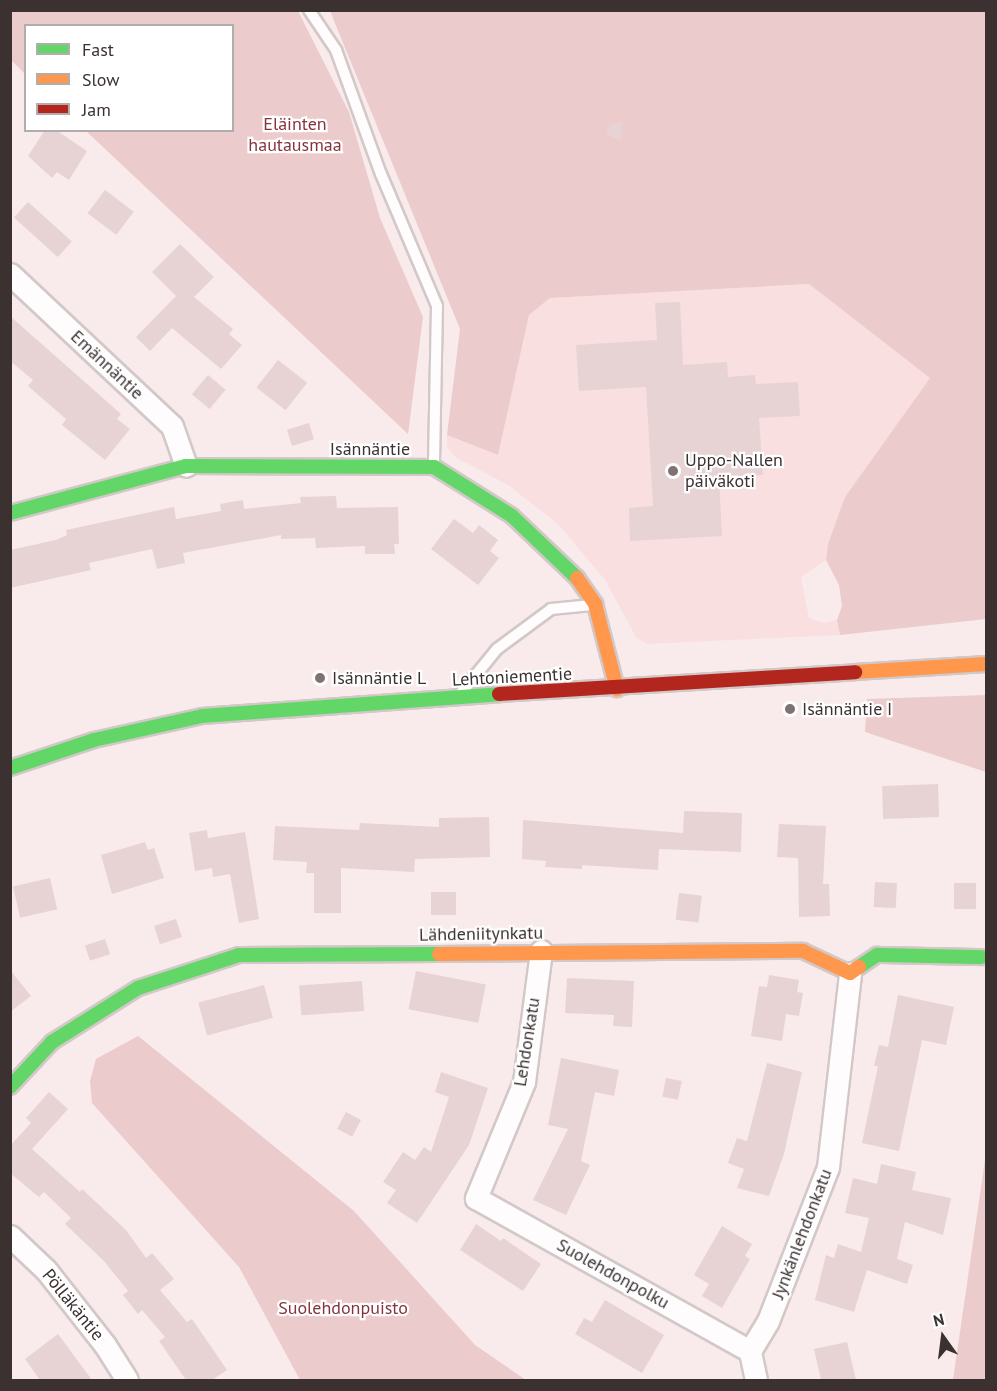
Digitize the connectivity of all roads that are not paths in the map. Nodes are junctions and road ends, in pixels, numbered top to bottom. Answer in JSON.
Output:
{"nodes":[{"id":1,"x":309,"y":10,"type":"edge"},
{"id":2,"x":10,"y":274,"type":"edge"},
{"id":3,"x":186,"y":466,"type":"junction"},
{"id":4,"x":434,"y":467,"type":"junction"},
{"id":5,"x":10,"y":513,"type":"edge"},
{"id":6,"x":595,"y":604,"type":"junction"},
{"id":7,"x":987,"y":664,"type":"edge"},
{"id":8,"x":617,"y":689,"type":"junction"},
{"id":9,"x":458,"y":698,"type":"junction"},
{"id":10,"x":10,"y":768,"type":"edge"},
{"id":11,"x":541,"y":951,"type":"junction"},
{"id":12,"x":981,"y":957,"type":"dead end"},
{"id":13,"x":850,"y":973,"type":"junction"},
{"id":14,"x":10,"y":1087,"type":"edge"},
{"id":15,"x":476,"y":1198,"type":"joint"},
{"id":16,"x":10,"y":1236,"type":"edge"},
{"id":17,"x":750,"y":1351,"type":"junction"},
{"id":18,"x":127,"y":1380,"type":"edge"},
{"id":19,"x":756,"y":1380,"type":"edge"}],
"edges":[{"from":1,"to":4,"type":"lane"},
{"from":2,"to":3,"type":"street","name":"Emännäntie"},
{"from":3,"to":4,"type":"street","name":"Isännäntie"},
{"from":3,"to":5,"type":"street","name":"Isännäntie"},
{"from":4,"to":6,"type":"street","name":"Isännäntie"},
{"from":6,"to":8,"type":"street","name":"Isännäntie"},
{"from":6,"to":9,"type":"lane"},
{"from":7,"to":8,"type":"street","name":"Lehtoniementie"},
{"from":8,"to":9,"type":"street","name":"Lehtoniementie"},
{"from":9,"to":10,"type":"street","name":"Lehtoniementie"},
{"from":11,"to":13,"type":"street","name":"Lähdeniitynkatu"},
{"from":11,"to":14,"type":"street","name":"Lähdeniitynkatu"},
{"from":11,"to":15,"type":"street","name":"Lehdonkatu"},
{"from":12,"to":13,"type":"street"},
{"from":13,"to":17,"type":"street","name":"Jynkänlehdonkatu"},
{"from":15,"to":17,"type":"street","name":"Suolehdonpolku"},
{"from":16,"to":18,"type":"street","name":"Pölläkäntie"},
{"from":17,"to":19,"type":"street"}]}
